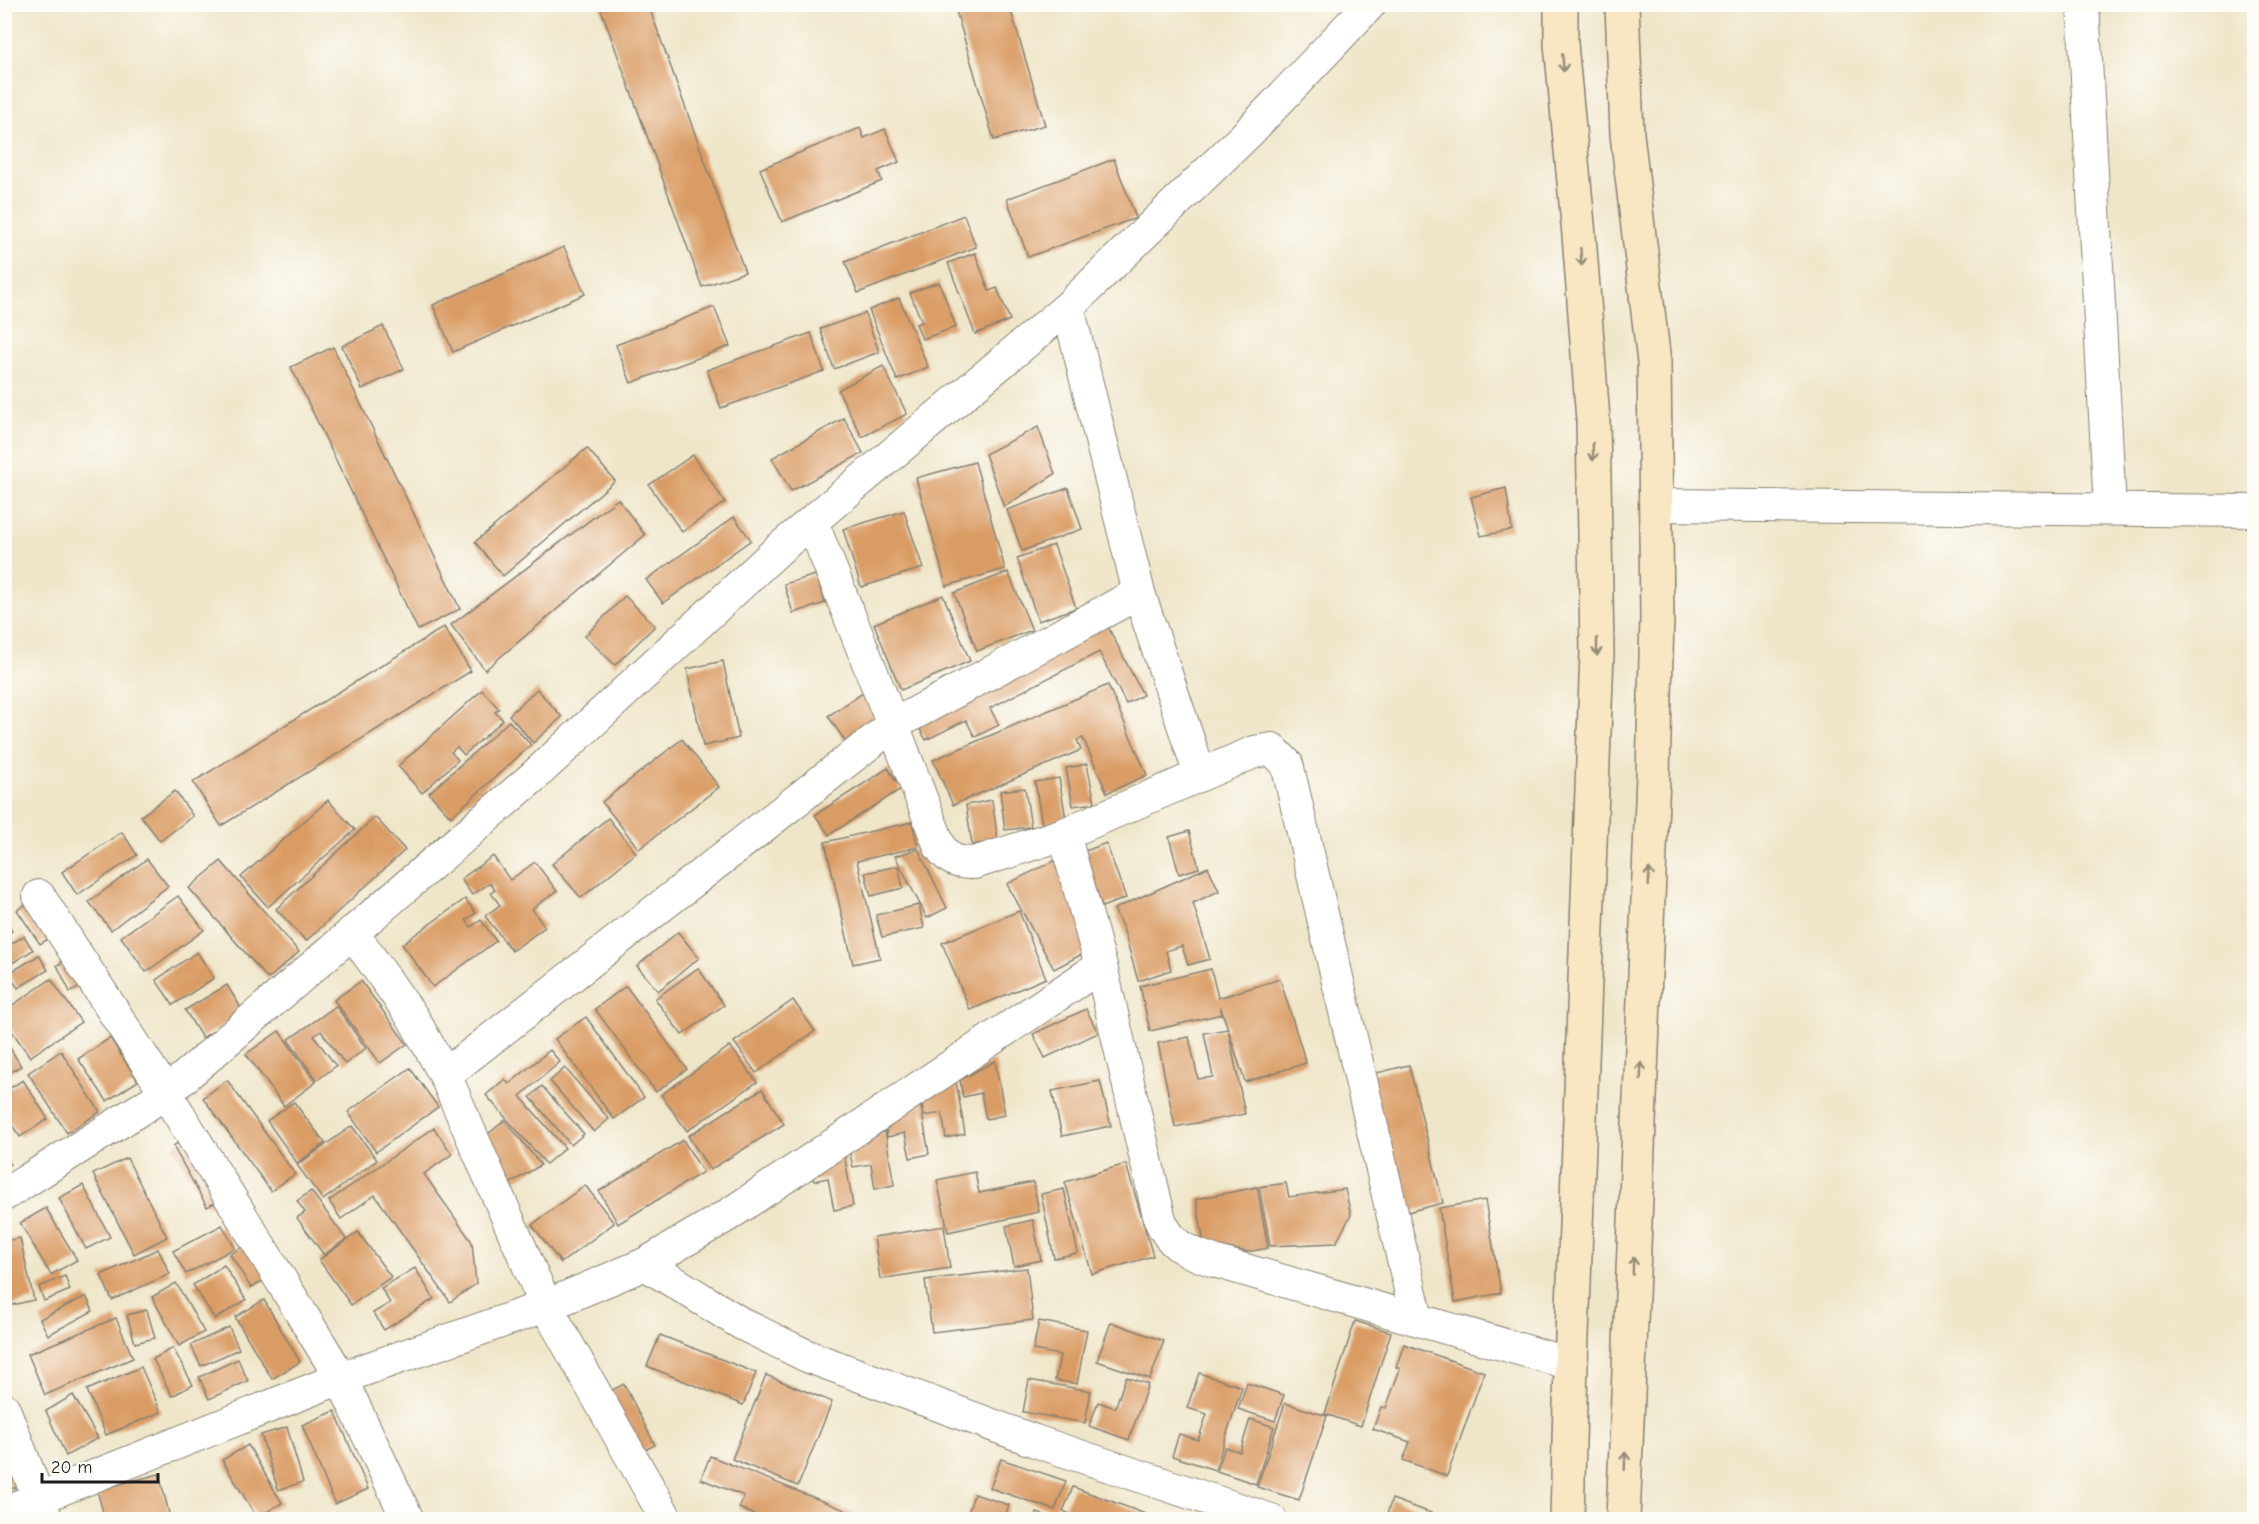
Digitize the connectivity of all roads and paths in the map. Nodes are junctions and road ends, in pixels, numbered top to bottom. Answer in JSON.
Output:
{"nodes":[{"id":1,"x":1370,"y":4,"type":"edge"},
{"id":2,"x":1561,"y":4,"type":"edge"},
{"id":3,"x":1622,"y":4,"type":"edge"},
{"id":4,"x":2083,"y":4,"type":"edge"},
{"id":5,"x":1068,"y":307,"type":"junction"},
{"id":6,"x":1656,"y":505,"type":"junction"},
{"id":7,"x":2110,"y":509,"type":"junction"},
{"id":8,"x":2254,"y":511,"type":"edge"},
{"id":9,"x":812,"y":522,"type":"junction"},
{"id":10,"x":1139,"y":593,"type":"junction"},
{"id":11,"x":893,"y":725,"type":"junction"},
{"id":12,"x":1200,"y":776,"type":"junction"},
{"id":13,"x":1064,"y":834,"type":"junction"},
{"id":14,"x":39,"y":896,"type":"dead end"},
{"id":15,"x":352,"y":932,"type":"junction"},
{"id":16,"x":1101,"y":966,"type":"junction"},
{"id":17,"x":445,"y":1075,"type":"junction"},
{"id":18,"x":166,"y":1093,"type":"junction"},
{"id":19,"x":4,"y":1195,"type":"edge"},
{"id":20,"x":645,"y":1264,"type":"junction"},
{"id":21,"x":546,"y":1306,"type":"junction"},
{"id":22,"x":1417,"y":1319,"type":"junction"},
{"id":23,"x":1571,"y":1364,"type":"junction"},
{"id":24,"x":341,"y":1378,"type":"junction"},
{"id":25,"x":4,"y":1409,"type":"edge"},
{"id":26,"x":43,"y":1509,"type":"edge"},
{"id":27,"x":4,"y":1512,"type":"edge"},
{"id":28,"x":408,"y":1520,"type":"edge"},
{"id":29,"x":667,"y":1520,"type":"edge"},
{"id":30,"x":1271,"y":1520,"type":"edge"},
{"id":31,"x":1567,"y":1520,"type":"edge"},
{"id":32,"x":1623,"y":1520,"type":"edge"}],
"edges":[{"from":1,"to":5,"type":"street"},
{"from":2,"to":23,"type":"main road","one_way":true},
{"from":3,"to":6,"type":"main road"},
{"from":4,"to":7,"type":"street"},
{"from":5,"to":9,"type":"street"},
{"from":5,"to":10,"type":"street"},
{"from":6,"to":7,"type":"street"},
{"from":32,"to":6,"type":"main road","one_way":true},
{"from":7,"to":8,"type":"street"},
{"from":9,"to":11,"type":"street"},
{"from":9,"to":15,"type":"street"},
{"from":10,"to":11,"type":"street"},
{"from":10,"to":12,"type":"street"},
{"from":11,"to":13,"type":"street"},
{"from":11,"to":17,"type":"street"},
{"from":12,"to":13,"type":"street"},
{"from":12,"to":22,"type":"street"},
{"from":13,"to":16,"type":"street"},
{"from":14,"to":18,"type":"street"},
{"from":15,"to":17,"type":"street"},
{"from":15,"to":18,"type":"street"},
{"from":16,"to":20,"type":"street"},
{"from":16,"to":22,"type":"street"},
{"from":17,"to":21,"type":"street"},
{"from":18,"to":19,"type":"street"},
{"from":18,"to":24,"type":"street"},
{"from":20,"to":21,"type":"street"},
{"from":20,"to":30,"type":"street"},
{"from":21,"to":24,"type":"street"},
{"from":21,"to":29,"type":"street"},
{"from":22,"to":23,"type":"street"},
{"from":23,"to":31,"type":"main road"},
{"from":24,"to":26,"type":"street"},
{"from":24,"to":28,"type":"street"},
{"from":25,"to":26,"type":"street"},
{"from":26,"to":27,"type":"street"}]}
